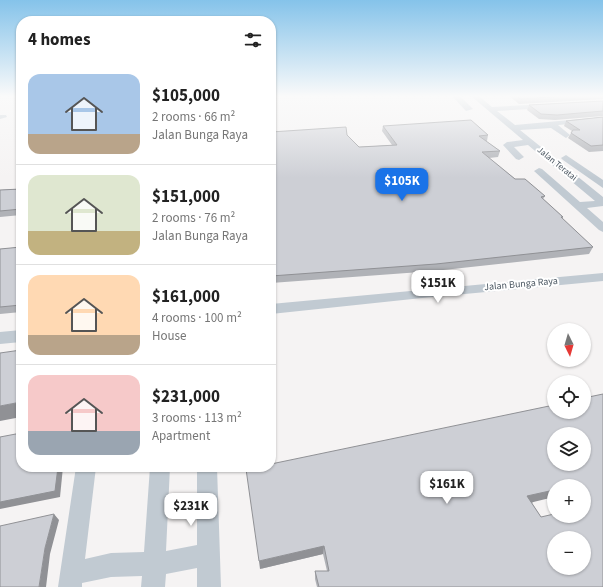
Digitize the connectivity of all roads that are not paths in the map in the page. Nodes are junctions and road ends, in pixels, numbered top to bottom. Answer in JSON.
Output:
{"nodes":[{"id":1,"x":506,"y":123,"type":"edge"},
{"id":2,"x":552,"y":125,"type":"joint"},
{"id":3,"x":512,"y":128,"type":"junction"},
{"id":4,"x":566,"y":135,"type":"dead end"},
{"id":5,"x":530,"y":142,"type":"junction"},
{"id":6,"x":519,"y":157,"type":"dead end"},
{"id":7,"x":566,"y":158,"type":"dead end"},
{"id":8,"x":538,"y":171,"type":"dead end"},
{"id":9,"x":603,"y":172,"type":"edge"},
{"id":10,"x":568,"y":173,"type":"junction"},
{"id":11,"x":587,"y":173,"type":"junction"},
{"id":12,"x":603,"y":185,"type":"edge"},
{"id":13,"x":603,"y":202,"type":"edge"},
{"id":14,"x":578,"y":206,"type":"junction"},
{"id":15,"x":603,"y":228,"type":"edge"},
{"id":16,"x":603,"y":277,"type":"edge"},
{"id":17,"x":276,"y":308,"type":"edge"},
{"id":18,"x":16,"y":336,"type":"edge"},
{"id":19,"x":0,"y":338,"type":"edge"},
{"id":20,"x":85,"y":472,"type":"edge"},
{"id":21,"x":160,"y":472,"type":"edge"},
{"id":22,"x":207,"y":472,"type":"edge"},
{"id":23,"x":208,"y":554,"type":"junction"},
{"id":24,"x":154,"y":576,"type":"edge"},
{"id":25,"x":71,"y":580,"type":"edge"},
{"id":26,"x":209,"y":587,"type":"edge"}],
"edges":[{"from":1,"to":3,"type":"street","name":"Jalan Teratai"},
{"from":2,"to":3,"type":"street"},
{"from":2,"to":4,"type":"street"},
{"from":3,"to":5,"type":"street","name":"Jalan Teratai"},
{"from":5,"to":6,"type":"street"},
{"from":5,"to":10,"type":"street","name":"Jalan Teratai"},
{"from":7,"to":11,"type":"street"},
{"from":8,"to":14,"type":"street"},
{"from":9,"to":11,"type":"street"},
{"from":10,"to":11,"type":"street"},
{"from":10,"to":13,"type":"street","name":"Jalan Teratai"},
{"from":11,"to":12,"type":"street"},
{"from":13,"to":14,"type":"street"},
{"from":14,"to":15,"type":"street"},
{"from":16,"to":17,"type":"street","name":"Jalan Bunga Raya"},
{"from":18,"to":19,"type":"street"},
{"from":20,"to":25,"type":"street"},
{"from":21,"to":24,"type":"street"},
{"from":22,"to":23,"type":"street"},
{"from":23,"to":24,"type":"street"},
{"from":23,"to":26,"type":"street"},
{"from":24,"to":25,"type":"street"}]}
